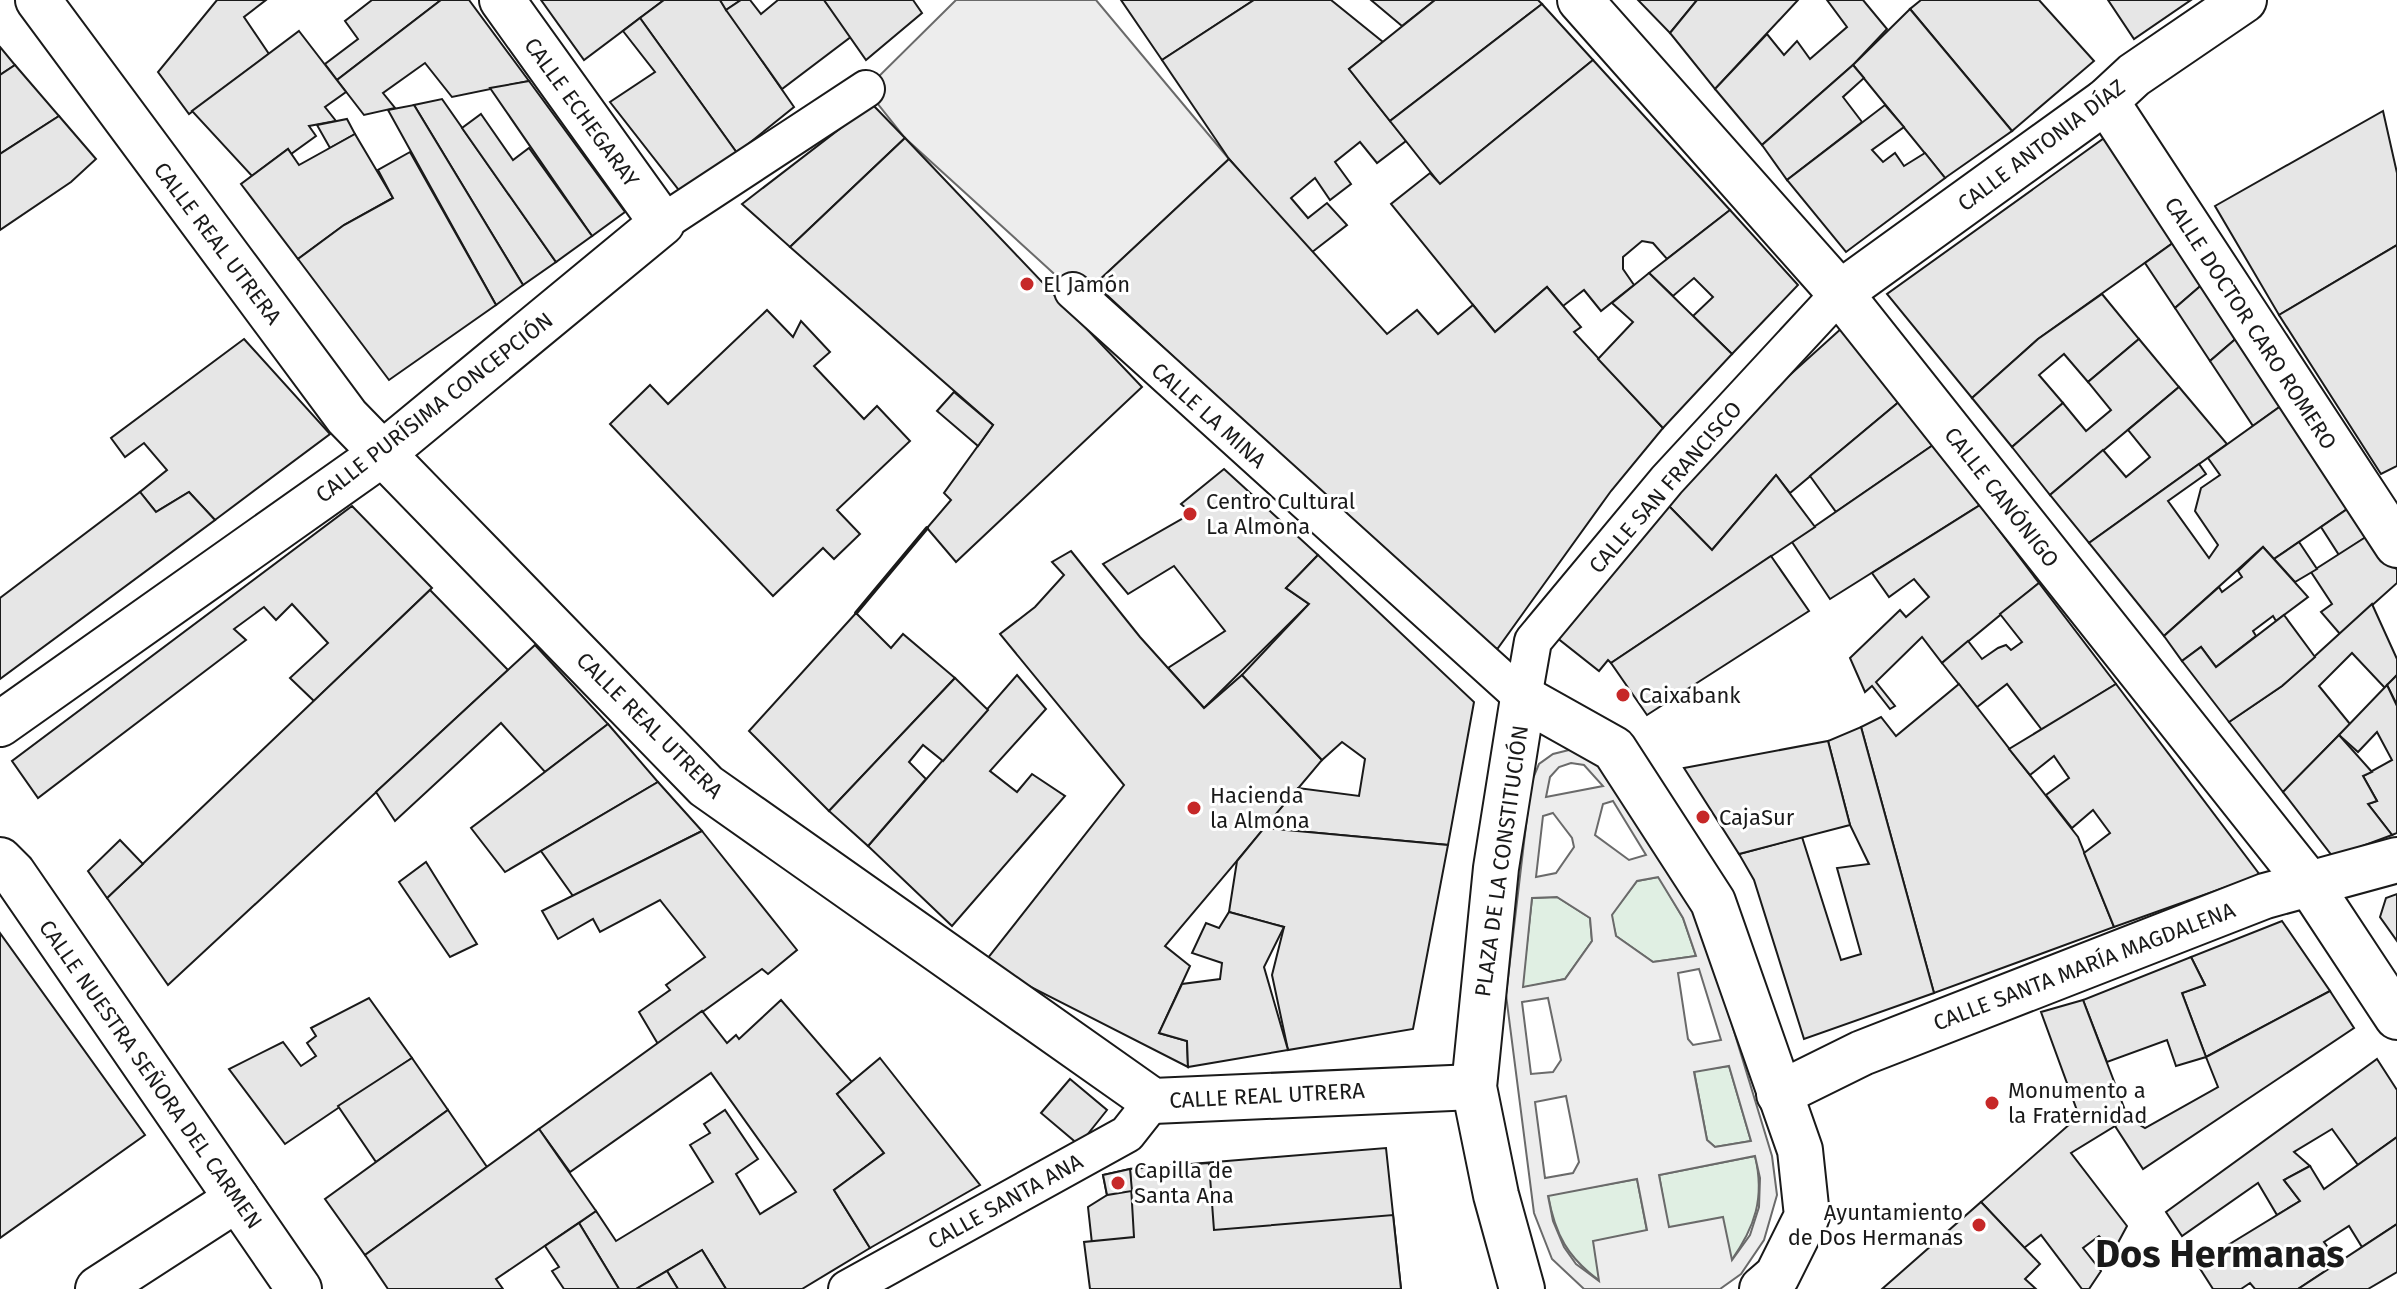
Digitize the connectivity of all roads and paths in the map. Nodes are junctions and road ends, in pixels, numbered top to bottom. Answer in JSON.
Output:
{"nodes":[{"id":1,"x":38,"y":0,"type":"edge"},
{"id":2,"x":502,"y":0,"type":"edge"},
{"id":3,"x":1580,"y":0,"type":"edge"},
{"id":4,"x":2244,"y":0,"type":"edge"},
{"id":5,"x":866,"y":89,"type":"dead end"},
{"id":6,"x":2106,"y":101,"type":"junction"},
{"id":7,"x":662,"y":223,"type":"junction"},
{"id":8,"x":1073,"y":291,"type":"dead end"},
{"id":9,"x":1840,"y":293,"type":"junction"},
{"id":10,"x":382,"y":454,"type":"junction"},
{"id":11,"x":2397,"y":545,"type":"edge"},
{"id":12,"x":1523,"y":698,"type":"junction"},
{"id":13,"x":0,"y":724,"type":"edge"},
{"id":14,"x":0,"y":860,"type":"edge"},
{"id":15,"x":2397,"y":860,"type":"edge"},
{"id":16,"x":2310,"y":885,"type":"junction"},
{"id":17,"x":2397,"y":1017,"type":"edge"},
{"id":18,"x":1474,"y":1087,"type":"junction"},
{"id":19,"x":1779,"y":1094,"type":"junction"},
{"id":20,"x":1153,"y":1101,"type":"junction"},
{"id":21,"x":237,"y":1199,"type":"junction"},
{"id":22,"x":98,"y":1289,"type":"edge"},
{"id":23,"x":299,"y":1289,"type":"edge"},
{"id":24,"x":847,"y":1289,"type":"edge"},
{"id":25,"x":1522,"y":1289,"type":"edge"},
{"id":26,"x":1762,"y":1289,"type":"edge"}],
"edges":[{"from":1,"to":10,"type":"street","name":"CALLE REAL UTRERA"},
{"from":2,"to":7,"type":"street","name":"CALLE ECHEGARAY"},
{"from":3,"to":9,"type":"street","name":"CALLE CANÓNIGO"},
{"from":4,"to":6,"type":"street","name":"CALLE ANTONIA DÍAZ"},
{"from":5,"to":7,"type":"street","name":"CALLE PURÍSIMA CONCEPCIÓN"},
{"from":6,"to":9,"type":"street","name":"CALLE ANTONIA DÍAZ"},
{"from":6,"to":11,"type":"street","name":"CALLE DOCTOR CARO ROMERO"},
{"from":7,"to":10,"type":"street","name":"CALLE PURÍSIMA CONCEPCIÓN"},
{"from":8,"to":12,"type":"street","name":"CALLE LA MINA"},
{"from":9,"to":12,"type":"street","name":"CALLE SAN FRANCISCO"},
{"from":9,"to":16,"type":"street","name":"CALLE CANÓNIGO"},
{"from":10,"to":13,"type":"street","name":"CALLE PURÍSIMA CONCEPCIÓN"},
{"from":10,"to":20,"type":"street","name":"CALLE REAL UTRERA"},
{"from":12,"to":18,"type":"street","name":"PLAZA DE LA CONSTITUCIÓN"},
{"from":12,"to":19,"type":"street","name":"PLAZA DE LA CONSTITUCIÓN"},
{"from":14,"to":21,"type":"street","name":"CALLE NUESTRA SEÑORA DEL CARMEN"},
{"from":15,"to":16,"type":"street","name":"CALLE SANTA MARÍA MAGDALENA"},
{"from":16,"to":17,"type":"street","name":"CALLE CANÓNIGO"},
{"from":16,"to":19,"type":"street","name":"CALLE SANTA MARÍA MAGDALENA"},
{"from":18,"to":20,"type":"street","name":"CALLE REAL UTRERA"},
{"from":18,"to":25,"type":"street","name":"PLAZA DE LA CONSTITUCIÓN"},
{"from":19,"to":26,"type":"street","name":"PLAZA DE LA CONSTITUCIÓN"},
{"from":20,"to":24,"type":"street","name":"CALLE SANTA ANA"},
{"from":21,"to":22,"type":"street"},
{"from":21,"to":23,"type":"street","name":"CALLE NUESTRA SEÑORA DEL CARMEN"}]}
